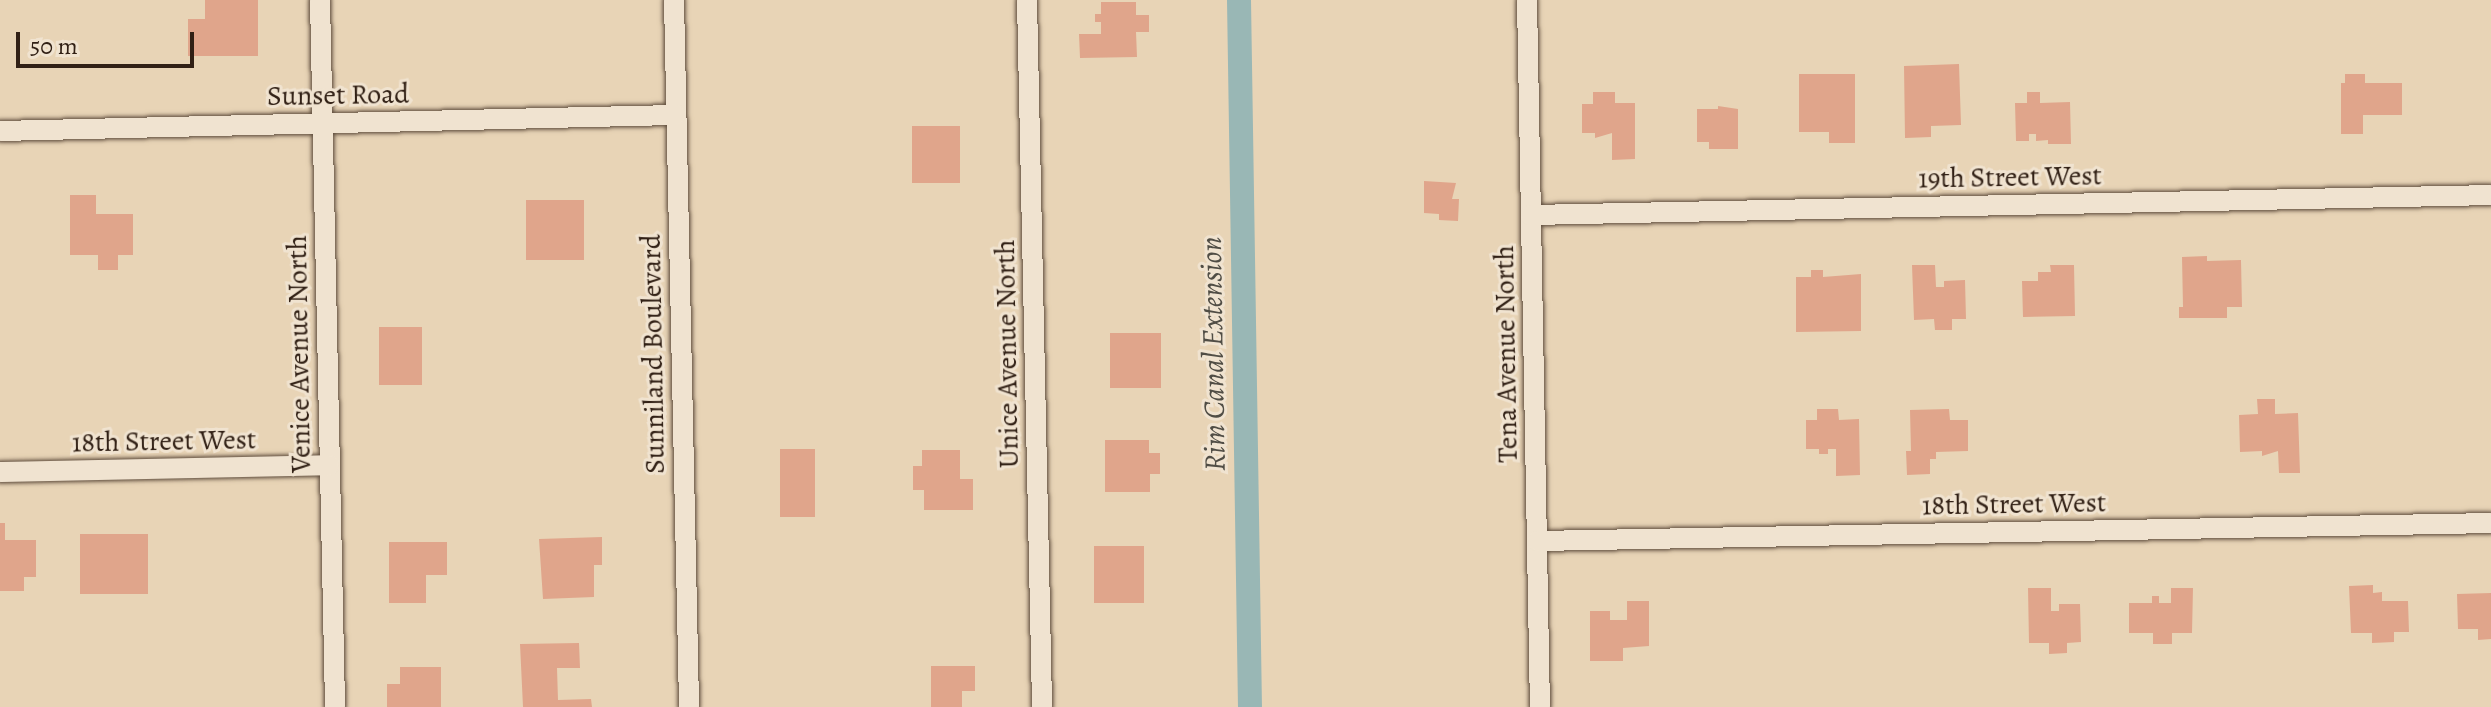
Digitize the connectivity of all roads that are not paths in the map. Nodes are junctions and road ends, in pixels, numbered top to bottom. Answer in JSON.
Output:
{"nodes":[{"id":1,"x":320,"y":0,"type":"edge"},
{"id":2,"x":674,"y":0,"type":"edge"},
{"id":3,"x":1027,"y":0,"type":"edge"},
{"id":4,"x":1527,"y":0,"type":"edge"},
{"id":5,"x":676,"y":115,"type":"junction"},
{"id":6,"x":322,"y":123,"type":"junction"},
{"id":7,"x":0,"y":131,"type":"edge"},
{"id":8,"x":2491,"y":195,"type":"edge"},
{"id":9,"x":1531,"y":215,"type":"junction"},
{"id":10,"x":329,"y":465,"type":"junction"},
{"id":11,"x":0,"y":472,"type":"edge"},
{"id":12,"x":2491,"y":523,"type":"edge"},
{"id":13,"x":1538,"y":541,"type":"junction"},
{"id":14,"x":335,"y":707,"type":"edge"},
{"id":15,"x":689,"y":707,"type":"edge"},
{"id":16,"x":1042,"y":707,"type":"edge"},
{"id":17,"x":1540,"y":707,"type":"edge"}],
"edges":[{"from":1,"to":6,"type":"street","name":"Venice Avenue North"},
{"from":2,"to":5,"type":"street","name":"Sunniland Boulevard"},
{"from":3,"to":16,"type":"street","name":"Unice Avenue North"},
{"from":4,"to":9,"type":"street","name":"Tena Avenue North"},
{"from":5,"to":6,"type":"street","name":"Sunset Road"},
{"from":5,"to":15,"type":"street","name":"Sunniland Boulevard"},
{"from":6,"to":7,"type":"street","name":"Sunset Road"},
{"from":6,"to":10,"type":"street","name":"Venice Avenue North"},
{"from":8,"to":9,"type":"street","name":"19th Street West"},
{"from":9,"to":13,"type":"street","name":"Tena Avenue North"},
{"from":10,"to":11,"type":"street","name":"18th Street West"},
{"from":10,"to":14,"type":"street","name":"Venice Avenue North"},
{"from":12,"to":13,"type":"street","name":"18th Street West"},
{"from":13,"to":17,"type":"street","name":"Tena Avenue North"}]}
